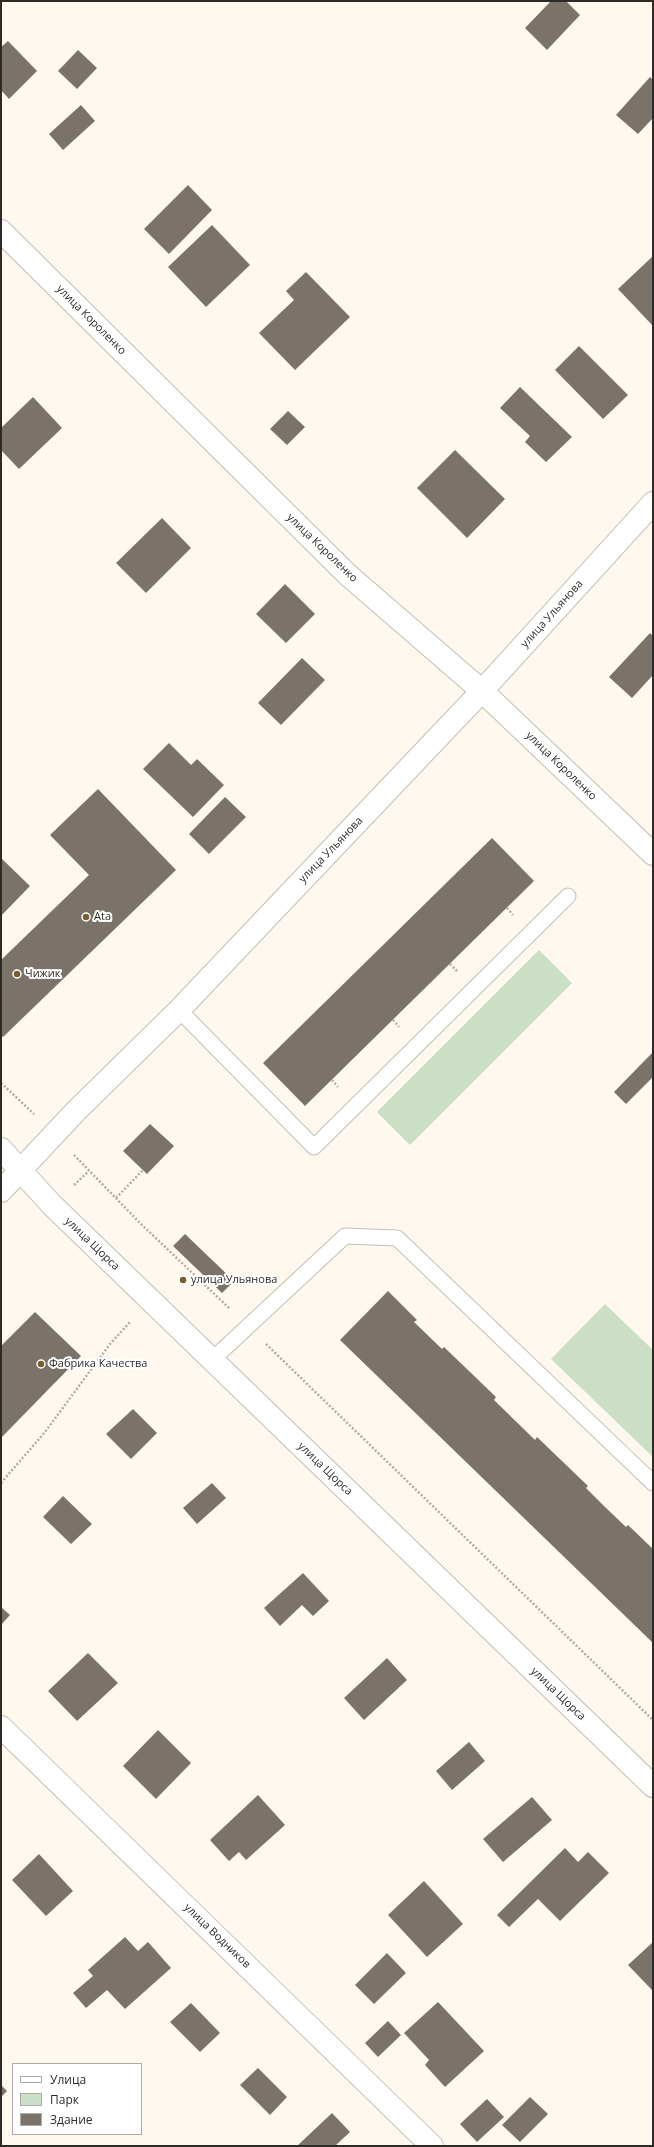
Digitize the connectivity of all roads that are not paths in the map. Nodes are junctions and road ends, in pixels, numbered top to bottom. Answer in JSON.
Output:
{"nodes":[{"id":1,"x":1,"y":231,"type":"edge"},
{"id":2,"x":653,"y":503,"type":"edge"},
{"id":3,"x":482,"y":691,"type":"junction"},
{"id":4,"x":653,"y":854,"type":"edge"},
{"id":5,"x":568,"y":896,"type":"dead end"},
{"id":6,"x":179,"y":1010,"type":"junction"},
{"id":7,"x":1,"y":1149,"type":"edge"},
{"id":8,"x":21,"y":1172,"type":"junction"},
{"id":9,"x":1,"y":1191,"type":"edge"},
{"id":10,"x":212,"y":1360,"type":"junction"},
{"id":11,"x":653,"y":1483,"type":"edge"},
{"id":12,"x":1,"y":1727,"type":"edge"},
{"id":13,"x":653,"y":1786,"type":"edge"},
{"id":14,"x":432,"y":2146,"type":"edge"}],
"edges":[{"from":1,"to":3,"type":"street","name":"улица Короленко"},
{"from":2,"to":3,"type":"street","name":"улица Ульянова"},
{"from":3,"to":4,"type":"street","name":"улица Короленко"},
{"from":3,"to":6,"type":"street","name":"улица Ульянова"},
{"from":5,"to":6,"type":"lane"},
{"from":6,"to":8,"type":"street","name":"улица Ульянова"},
{"from":7,"to":8,"type":"street","name":"улица Щорса"},
{"from":8,"to":9,"type":"street","name":"улица Ульянова"},
{"from":8,"to":10,"type":"street","name":"улица Щорса"},
{"from":10,"to":11,"type":"lane"},
{"from":10,"to":13,"type":"street","name":"улица Щорса"},
{"from":12,"to":14,"type":"street","name":"улица Водников"}]}
